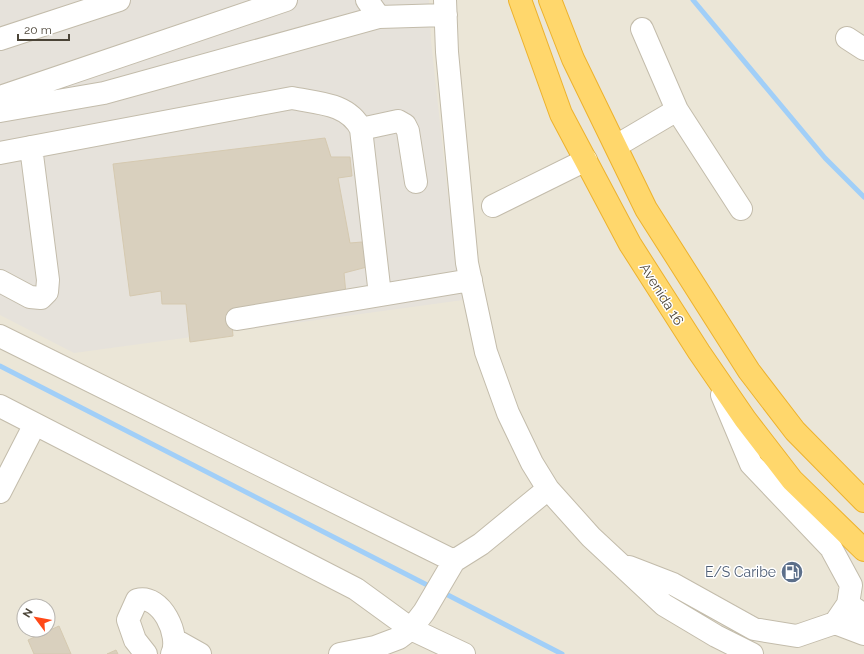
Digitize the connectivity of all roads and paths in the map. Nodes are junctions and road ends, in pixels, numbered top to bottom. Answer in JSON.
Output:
{"nodes":[{"id":1,"x":119,"y":0,"type":"edge"},
{"id":2,"x":286,"y":0,"type":"edge"},
{"id":3,"x":520,"y":0,"type":"edge"},
{"id":4,"x":550,"y":0,"type":"edge"},
{"id":5,"x":446,"y":8,"type":"edge"},
{"id":6,"x":373,"y":9,"type":"edge"},
{"id":7,"x":642,"y":29,"type":"dead end"},
{"id":8,"x":0,"y":39,"type":"edge"},
{"id":9,"x":0,"y":96,"type":"edge"},
{"id":10,"x":677,"y":110,"type":"junction"},
{"id":11,"x":0,"y":111,"type":"edge"},
{"id":12,"x":361,"y":129,"type":"junction"},
{"id":13,"x":616,"y":146,"type":"junction"},
{"id":14,"x":31,"y":147,"type":"junction"},
{"id":15,"x":0,"y":153,"type":"edge"},
{"id":16,"x":586,"y":160,"type":"junction"},
{"id":17,"x":416,"y":182,"type":"dead end"},
{"id":18,"x":493,"y":206,"type":"dead end"},
{"id":19,"x":741,"y":209,"type":"dead end"},
{"id":20,"x":471,"y":280,"type":"junction"},
{"id":21,"x":0,"y":281,"type":"edge"},
{"id":22,"x":380,"y":295,"type":"junction"},
{"id":23,"x":237,"y":319,"type":"dead end"},
{"id":24,"x":0,"y":336,"type":"edge"},
{"id":25,"x":712,"y":370,"type":"junction"},
{"id":26,"x":0,"y":406,"type":"edge"},
{"id":27,"x":35,"y":424,"type":"junction"},
{"id":28,"x":548,"y":489,"type":"junction"},
{"id":29,"x":0,"y":492,"type":"edge"},
{"id":30,"x":864,"y":501,"type":"edge"},
{"id":31,"x":864,"y":550,"type":"edge"},
{"id":32,"x":620,"y":564,"type":"junction"},
{"id":33,"x":450,"y":568,"type":"junction"},
{"id":34,"x":856,"y":609,"type":"edge"},
{"id":35,"x":418,"y":620,"type":"junction"},
{"id":36,"x":835,"y":623,"type":"junction"},
{"id":37,"x":864,"y":634,"type":"edge"},
{"id":38,"x":174,"y":647,"type":"edge"},
{"id":39,"x":146,"y":654,"type":"edge"},
{"id":40,"x":200,"y":654,"type":"edge"},
{"id":41,"x":340,"y":654,"type":"edge"},
{"id":42,"x":464,"y":654,"type":"edge"},
{"id":43,"x":752,"y":654,"type":"edge"}],
"edges":[{"from":1,"to":8,"type":"street"},
{"from":2,"to":9,"type":"street"},
{"from":3,"to":16,"type":"highway","name":"Avenida 16"},
{"from":4,"to":13,"type":"highway"},
{"from":5,"to":6,"type":"street"},
{"from":5,"to":20,"type":"street"},
{"from":6,"to":11,"type":"street"},
{"from":7,"to":10,"type":"street"},
{"from":10,"to":13,"type":"street"},
{"from":10,"to":19,"type":"street"},
{"from":12,"to":14,"type":"street"},
{"from":12,"to":17,"type":"street"},
{"from":12,"to":22,"type":"street"},
{"from":13,"to":30,"type":"highway"},
{"from":14,"to":15,"type":"street"},
{"from":14,"to":21,"type":"street"},
{"from":16,"to":18,"type":"street"},
{"from":16,"to":25,"type":"highway","name":"Avenida 16"},
{"from":20,"to":22,"type":"street"},
{"from":20,"to":28,"type":"street"},
{"from":22,"to":23,"type":"street"},
{"from":24,"to":33,"type":"street"},
{"from":25,"to":31,"type":"highway","name":"Avenida 16"},
{"from":25,"to":34,"type":"street"},
{"from":26,"to":27,"type":"street"},
{"from":27,"to":29,"type":"street"},
{"from":27,"to":35,"type":"street"},
{"from":28,"to":32,"type":"street"},
{"from":28,"to":33,"type":"street"},
{"from":32,"to":36,"type":"street"},
{"from":32,"to":43,"type":"street"},
{"from":33,"to":35,"type":"street"},
{"from":34,"to":36,"type":"street"},
{"from":35,"to":41,"type":"street"},
{"from":35,"to":42,"type":"street"},
{"from":36,"to":37,"type":"street"},
{"from":38,"to":39,"type":"street"},
{"from":38,"to":40,"type":"street"}]}
